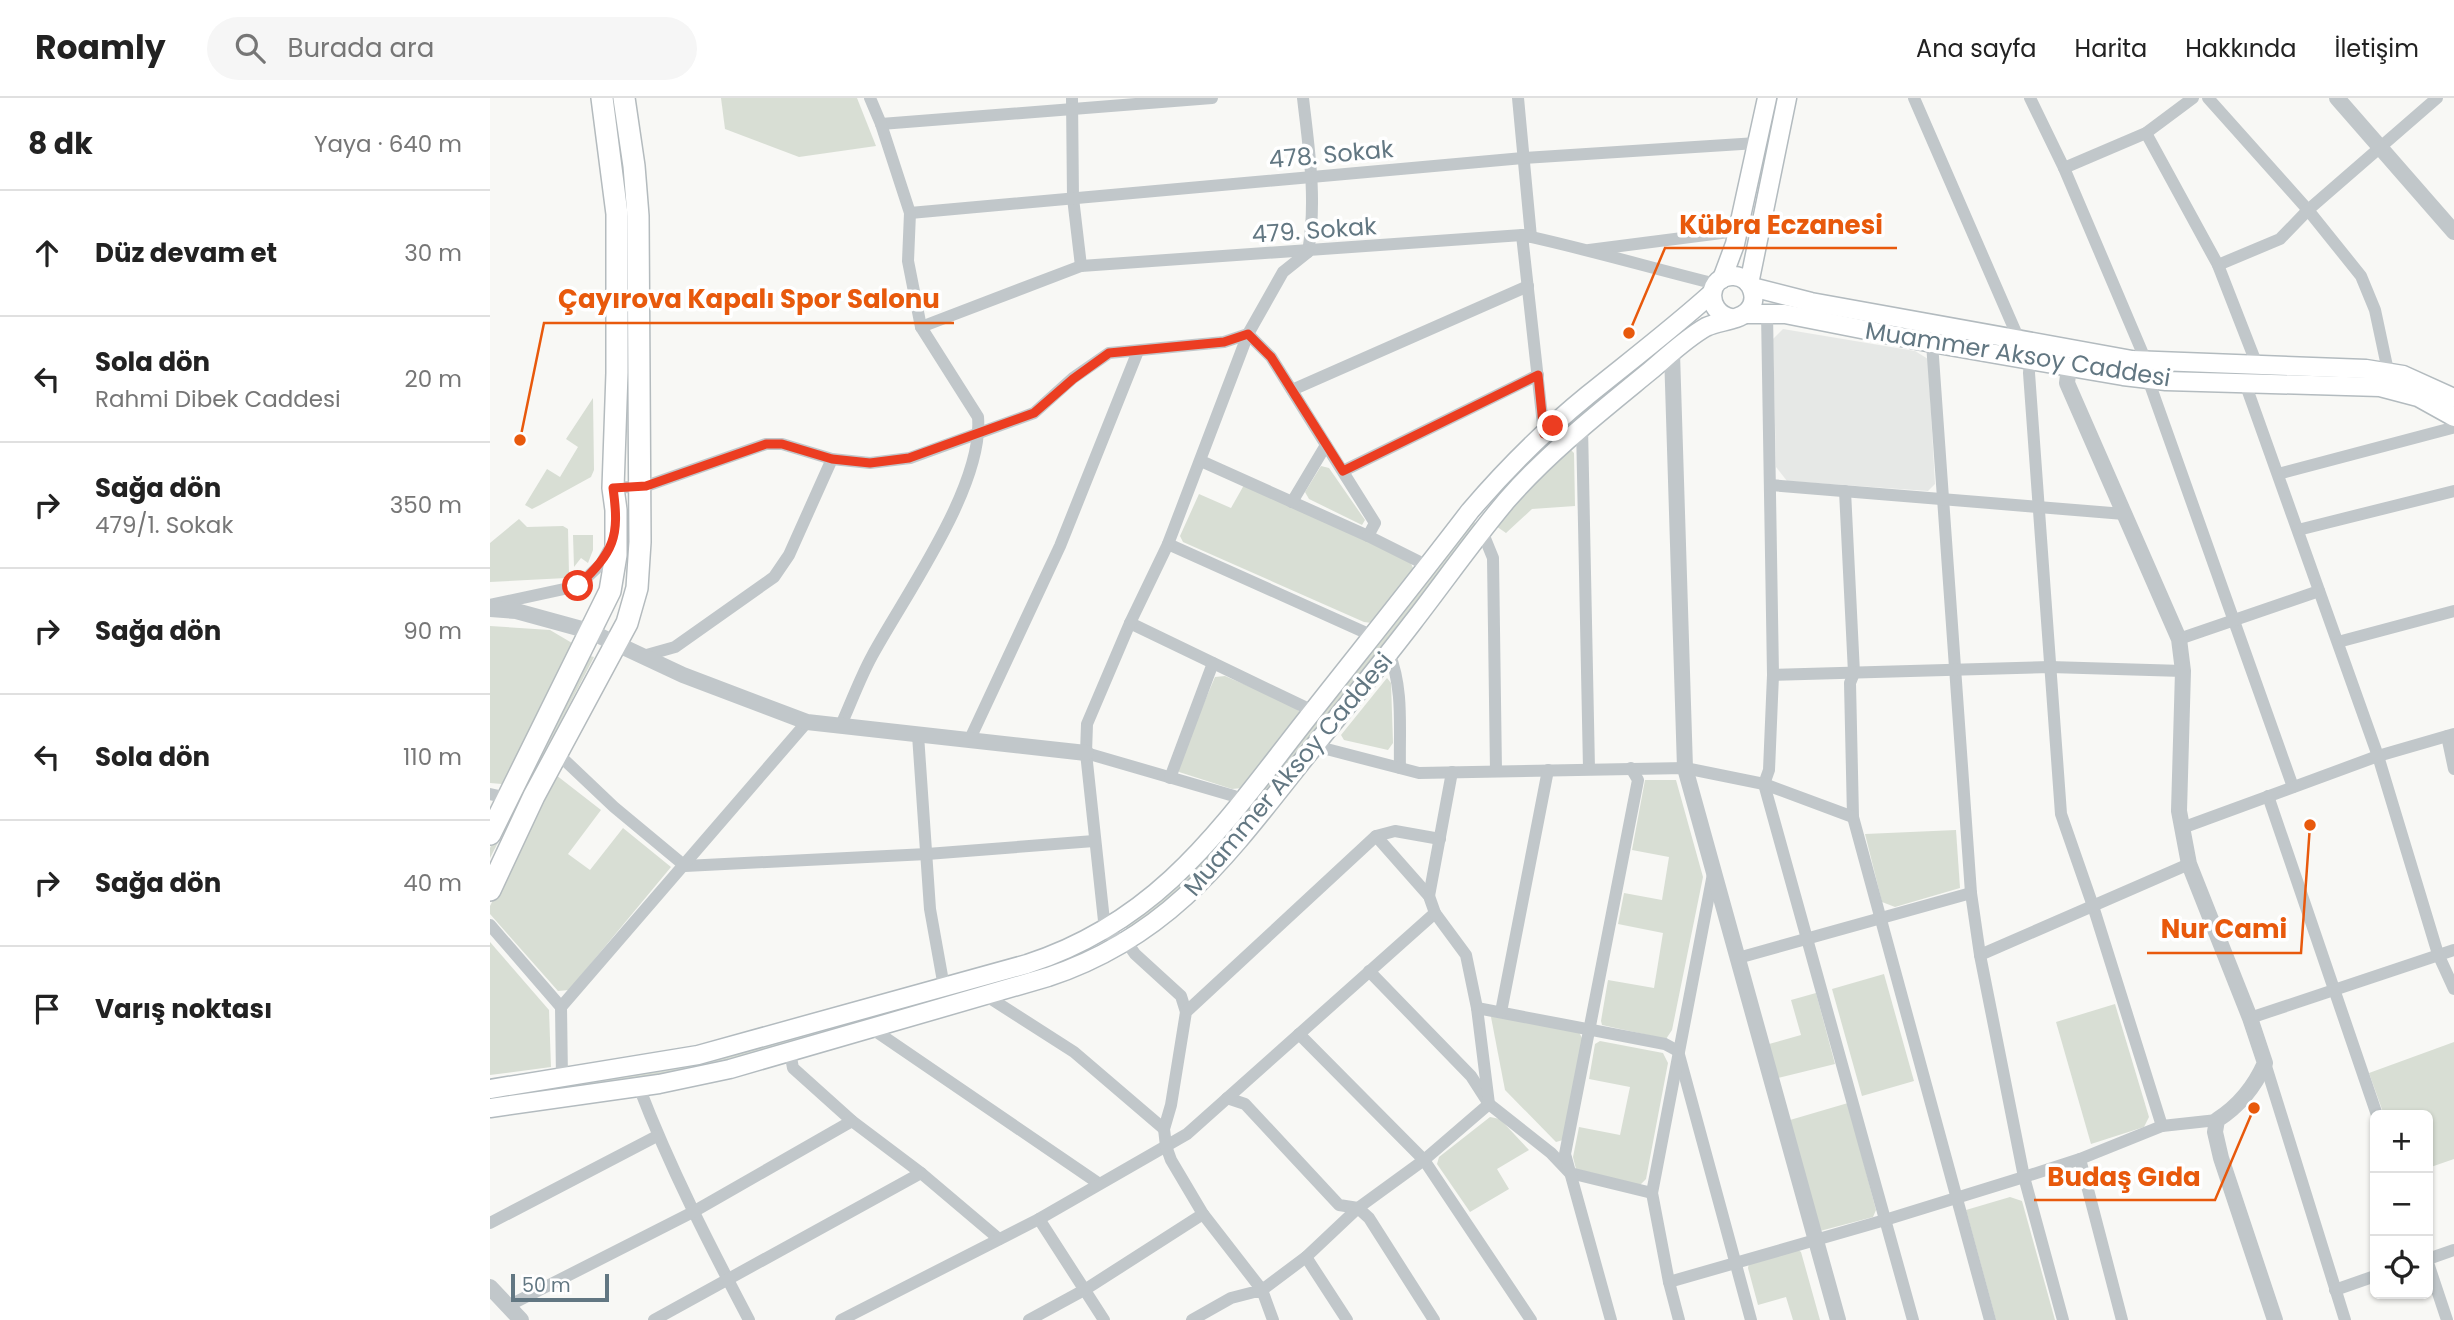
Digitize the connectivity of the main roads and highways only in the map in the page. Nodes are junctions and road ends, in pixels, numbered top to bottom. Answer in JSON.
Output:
{"nodes":[{"id":1,"x":602,"y":98,"type":"edge"},
{"id":2,"x":624,"y":98,"type":"edge"},
{"id":3,"x":1767,"y":98,"type":"edge"},
{"id":4,"x":1787,"y":98,"type":"edge"},
{"id":5,"x":1716,"y":285,"type":"junction"},
{"id":6,"x":1751,"y":286,"type":"junction"},
{"id":7,"x":1738,"y":316,"type":"junction"},
{"id":8,"x":2070,"y":359,"type":"junction"},
{"id":9,"x":2147,"y":370,"type":"junction"},
{"id":10,"x":2452,"y":419,"type":"edge"},
{"id":11,"x":499,"y":796,"type":"edge"},
{"id":12,"x":490,"y":834,"type":"edge"},
{"id":13,"x":490,"y":890,"type":"edge"},
{"id":14,"x":490,"y":1089,"type":"edge"},
{"id":15,"x":490,"y":1108,"type":"edge"}],
"edges":[{"from":1,"to":11,"type":"main road"},
{"from":2,"to":13,"type":"main road"},
{"from":3,"to":5,"type":"main road"},
{"from":4,"to":6,"type":"main road"},
{"from":5,"to":6,"type":"main road"},
{"from":5,"to":7,"type":"main road"},
{"from":5,"to":14,"type":"main road"},
{"from":6,"to":7,"type":"main road"},
{"from":6,"to":8,"type":"main road"},
{"from":7,"to":8,"type":"main road","name":"Muammer Aksoy Caddesi"},
{"from":7,"to":15,"type":"main road","name":"Muammer Aksoy Caddesi"},
{"from":8,"to":9,"type":"main road"},
{"from":9,"to":10,"type":"main road","name":"Muammer Aksoy Caddesi"},
{"from":9,"to":10,"type":"main road"},
{"from":11,"to":12,"type":"main road"}]}
